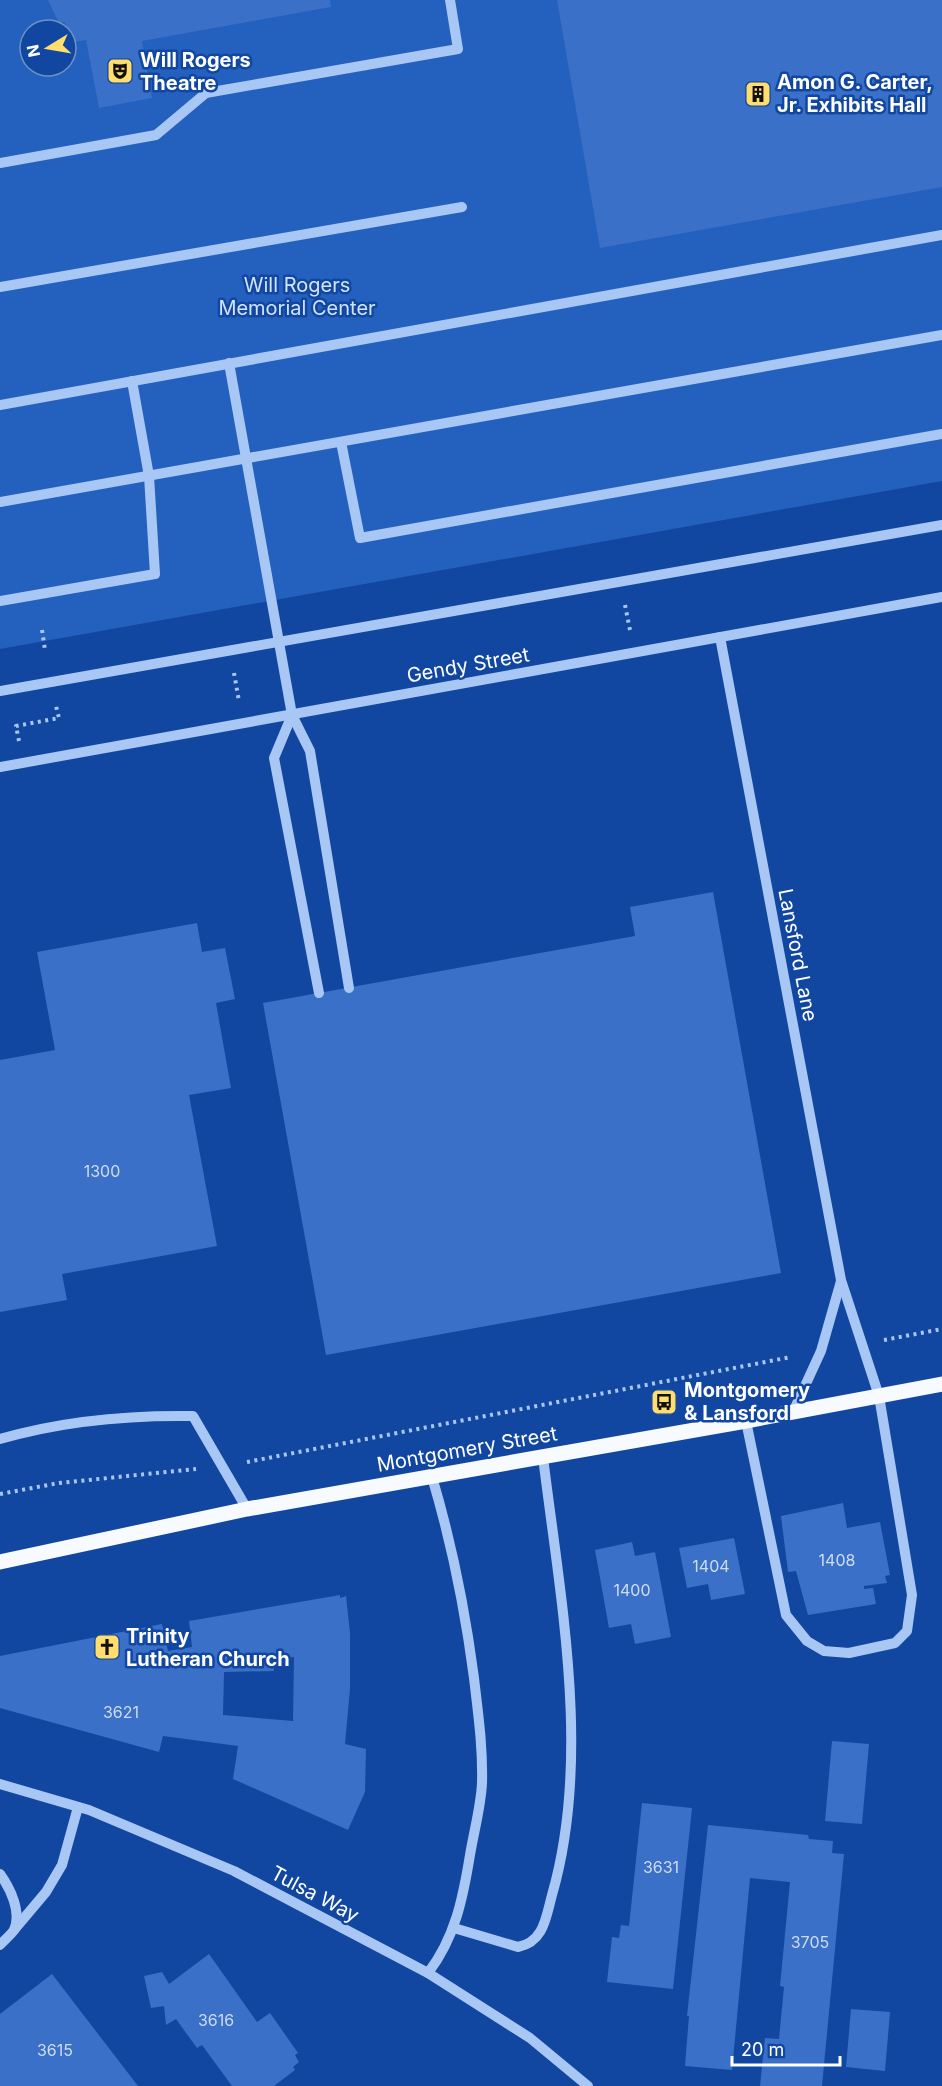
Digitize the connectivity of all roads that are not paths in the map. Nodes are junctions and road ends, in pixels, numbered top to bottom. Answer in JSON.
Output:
{"nodes":[{"id":1,"x":450,"y":0,"type":"edge"},
{"id":2,"x":0,"y":163,"type":"edge"},
{"id":3,"x":462,"y":207,"type":"dead end"},
{"id":4,"x":942,"y":235,"type":"edge"},
{"id":5,"x":0,"y":287,"type":"edge"},
{"id":6,"x":942,"y":335,"type":"edge"},
{"id":7,"x":229,"y":363,"type":"junction"},
{"id":8,"x":132,"y":381,"type":"junction"},
{"id":9,"x":0,"y":405,"type":"edge"},
{"id":10,"x":942,"y":434,"type":"edge"},
{"id":11,"x":341,"y":442,"type":"junction"},
{"id":12,"x":245,"y":459,"type":"junction"},
{"id":13,"x":149,"y":476,"type":"junction"},
{"id":14,"x":0,"y":502,"type":"edge"},
{"id":15,"x":942,"y":525,"type":"edge"},
{"id":16,"x":942,"y":597,"type":"edge"},
{"id":17,"x":0,"y":602,"type":"edge"},
{"id":18,"x":720,"y":637,"type":"junction"},
{"id":19,"x":277,"y":642,"type":"junction"},
{"id":20,"x":0,"y":691,"type":"edge"},
{"id":21,"x":292,"y":715,"type":"junction"},
{"id":22,"x":0,"y":767,"type":"edge"},
{"id":23,"x":349,"y":988,"type":"dead end"},
{"id":24,"x":319,"y":993,"type":"dead end"},
{"id":25,"x":841,"y":1280,"type":"junction"},
{"id":26,"x":942,"y":1384,"type":"edge"},
{"id":27,"x":879,"y":1396,"type":"junction"},
{"id":28,"x":793,"y":1412,"type":"junction"},
{"id":29,"x":746,"y":1421,"type":"junction"},
{"id":30,"x":0,"y":1439,"type":"edge"},
{"id":31,"x":543,"y":1457,"type":"junction"},
{"id":32,"x":432,"y":1477,"type":"junction"},
{"id":33,"x":246,"y":1509,"type":"junction"},
{"id":34,"x":0,"y":1562,"type":"edge"},
{"id":35,"x":0,"y":1784,"type":"edge"},
{"id":36,"x":78,"y":1807,"type":"junction"},
{"id":37,"x":0,"y":1874,"type":"edge"},
{"id":38,"x":454,"y":1928,"type":"junction"},
{"id":39,"x":14,"y":1930,"type":"junction"},
{"id":40,"x":0,"y":1945,"type":"edge"},
{"id":41,"x":428,"y":1973,"type":"junction"},
{"id":42,"x":588,"y":2086,"type":"edge"}],
"edges":[{"from":1,"to":2,"type":"street"},
{"from":3,"to":5,"type":"street"},
{"from":4,"to":7,"type":"street"},
{"from":6,"to":11,"type":"street"},
{"from":7,"to":8,"type":"street"},
{"from":7,"to":12,"type":"street"},
{"from":8,"to":9,"type":"street"},
{"from":8,"to":13,"type":"street"},
{"from":10,"to":11,"type":"street"},
{"from":11,"to":12,"type":"street"},
{"from":12,"to":13,"type":"street"},
{"from":12,"to":19,"type":"street"},
{"from":13,"to":14,"type":"street"},
{"from":13,"to":17,"type":"street"},
{"from":15,"to":19,"type":"street"},
{"from":16,"to":18,"type":"street","name":"Gendy Street"},
{"from":18,"to":21,"type":"street","name":"Gendy Street"},
{"from":18,"to":25,"type":"street","name":"Lansford Lane"},
{"from":19,"to":20,"type":"street"},
{"from":19,"to":21,"type":"street"},
{"from":21,"to":22,"type":"street","name":"Gendy Street"},
{"from":21,"to":23,"type":"street"},
{"from":21,"to":24,"type":"street"},
{"from":25,"to":27,"type":"street","name":"Lansford Lane"},
{"from":25,"to":28,"type":"street","name":"Lansford Lane"},
{"from":26,"to":27,"type":"main road","name":"Montgomery Street"},
{"from":27,"to":28,"type":"main road","name":"Montgomery Street"},
{"from":27,"to":29,"type":"street","name":"Lansford Lane"},
{"from":28,"to":29,"type":"main road","name":"Montgomery Street"},
{"from":29,"to":31,"type":"main road","name":"Montgomery Street"},
{"from":30,"to":33,"type":"street"},
{"from":31,"to":32,"type":"main road","name":"Montgomery Street"},
{"from":31,"to":38,"type":"street"},
{"from":32,"to":33,"type":"main road","name":"Montgomery Street"},
{"from":32,"to":38,"type":"street"},
{"from":33,"to":34,"type":"main road","name":"Montgomery Street"},
{"from":35,"to":36,"type":"street","name":"Tulsa Way"},
{"from":36,"to":39,"type":"street"},
{"from":36,"to":41,"type":"street","name":"Tulsa Way"},
{"from":37,"to":39,"type":"street"},
{"from":38,"to":41,"type":"street"},
{"from":39,"to":40,"type":"street"},
{"from":41,"to":42,"type":"street","name":"Tulsa Way"}]}
